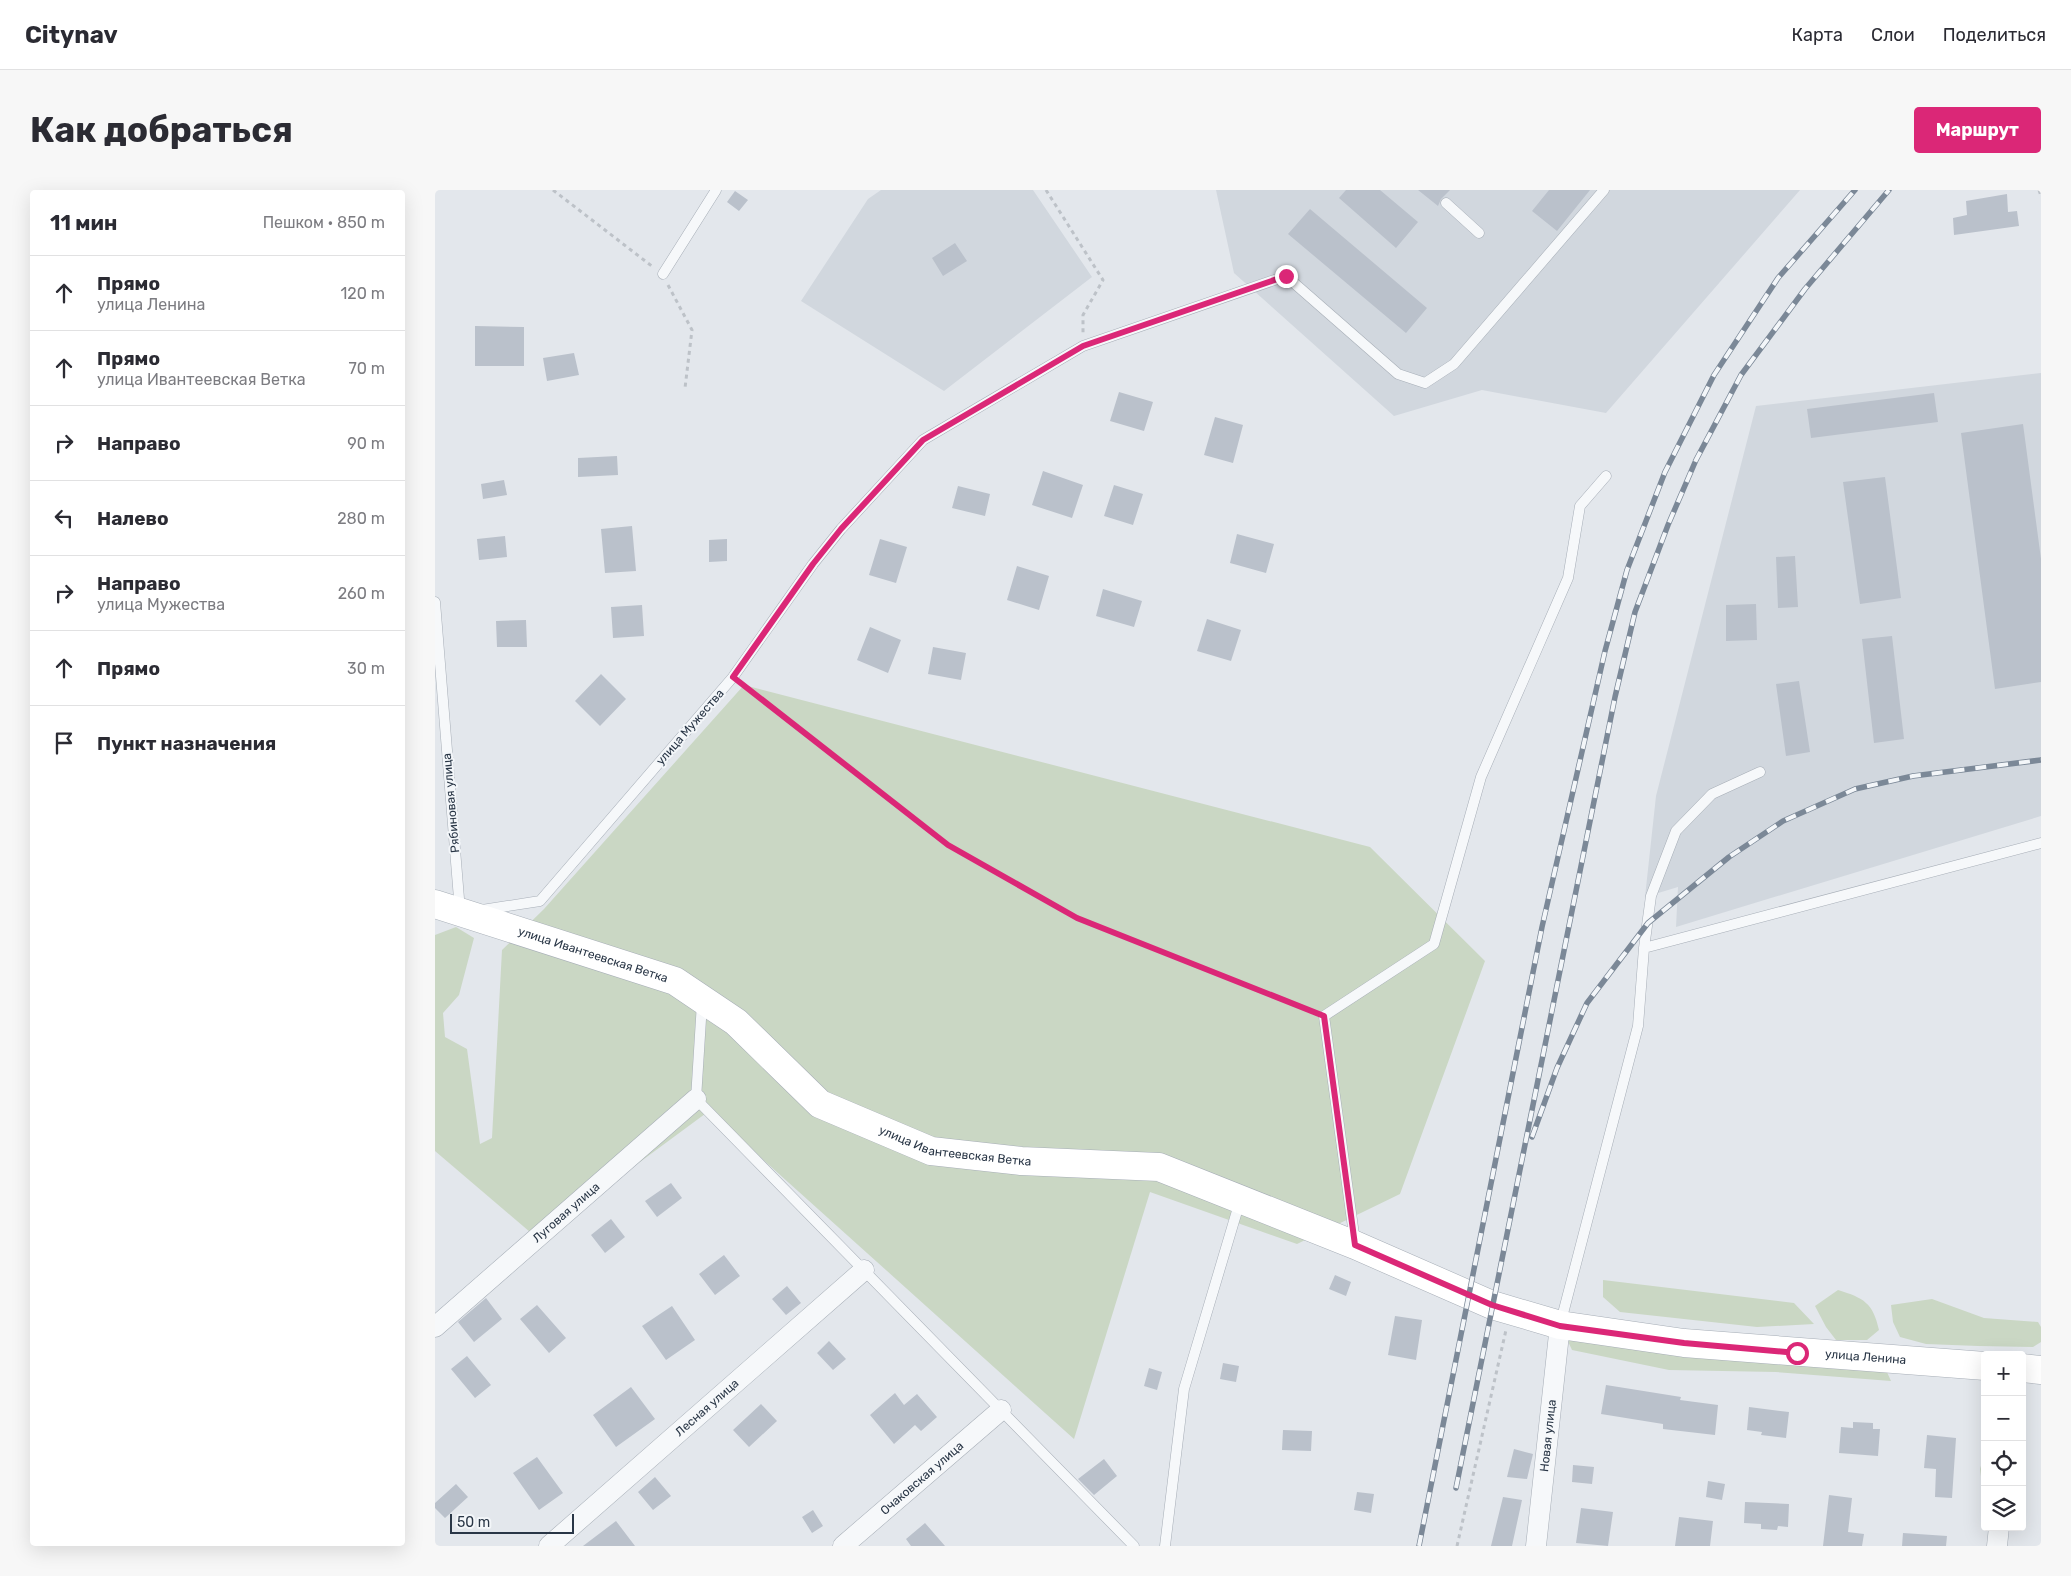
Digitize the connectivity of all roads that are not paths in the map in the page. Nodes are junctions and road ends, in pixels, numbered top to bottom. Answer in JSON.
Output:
{"nodes":[{"id":1,"x":716,"y":190,"type":"edge"},
{"id":2,"x":1604,"y":190,"type":"edge"},
{"id":3,"x":1446,"y":203,"type":"dead end"},
{"id":4,"x":1479,"y":233,"type":"dead end"},
{"id":5,"x":663,"y":274,"type":"road end"},
{"id":6,"x":1606,"y":476,"type":"dead end"},
{"id":7,"x":435,"y":602,"type":"edge"},
{"id":8,"x":1760,"y":772,"type":"dead end"},
{"id":9,"x":2041,"y":844,"type":"edge"},
{"id":10,"x":435,"y":904,"type":"edge"},
{"id":11,"x":461,"y":914,"type":"junction"},
{"id":12,"x":1644,"y":948,"type":"junction"},
{"id":13,"x":703,"y":999,"type":"junction"},
{"id":14,"x":696,"y":1098,"type":"junction"},
{"id":15,"x":1240,"y":1201,"type":"junction"},
{"id":16,"x":1355,"y":1245,"type":"junction"},
{"id":17,"x":864,"y":1270,"type":"junction"},
{"id":18,"x":1510,"y":1311,"type":"joint"},
{"id":19,"x":1560,"y":1326,"type":"junction"},
{"id":20,"x":435,"y":1327,"type":"edge"},
{"id":21,"x":1981,"y":1366,"type":"edge"},
{"id":22,"x":2026,"y":1368,"type":"edge"},
{"id":23,"x":2041,"y":1370,"type":"edge"},
{"id":24,"x":1001,"y":1410,"type":"junction"},
{"id":25,"x":1999,"y":1531,"type":"edge"},
{"id":26,"x":549,"y":1546,"type":"edge"},
{"id":27,"x":843,"y":1546,"type":"edge"},
{"id":28,"x":1134,"y":1546,"type":"edge"},
{"id":29,"x":1165,"y":1546,"type":"edge"},
{"id":30,"x":1536,"y":1546,"type":"edge"},
{"id":31,"x":1997,"y":1546,"type":"edge"}],
"edges":[{"from":1,"to":5,"type":"lane"},
{"from":2,"to":11,"type":"lane","name":"улица Мужества"},
{"from":3,"to":4,"type":"lane"},
{"from":6,"to":16,"type":"lane"},
{"from":7,"to":11,"type":"lane","name":"Рябиновая улица"},
{"from":8,"to":12,"type":"lane"},
{"from":9,"to":12,"type":"lane"},
{"from":10,"to":11,"type":"main road","name":"улица Ивантеевская Ветка"},
{"from":11,"to":13,"type":"main road","name":"улица Ивантеевская Ветка"},
{"from":12,"to":19,"type":"lane"},
{"from":13,"to":14,"type":"lane"},
{"from":13,"to":15,"type":"main road","name":"улица Ивантеевская Ветка"},
{"from":14,"to":17,"type":"lane"},
{"from":14,"to":20,"type":"street","name":"Луговая улица"},
{"from":15,"to":16,"type":"main road","name":"улица Ивантеевская Ветка"},
{"from":15,"to":29,"type":"lane"},
{"from":16,"to":18,"type":"main road","name":"улица Ивантеевская Ветка"},
{"from":17,"to":24,"type":"lane"},
{"from":17,"to":26,"type":"street","name":"Лесная улица"},
{"from":18,"to":19,"type":"main road","name":"улица Ленина"},
{"from":19,"to":21,"type":"main road","name":"улица Ленина"},
{"from":19,"to":30,"type":"street","name":"Новая улица"},
{"from":22,"to":23,"type":"main road"},
{"from":24,"to":27,"type":"street","name":"Очаковская улица"},
{"from":24,"to":28,"type":"lane"},
{"from":25,"to":31,"type":"street"}]}
